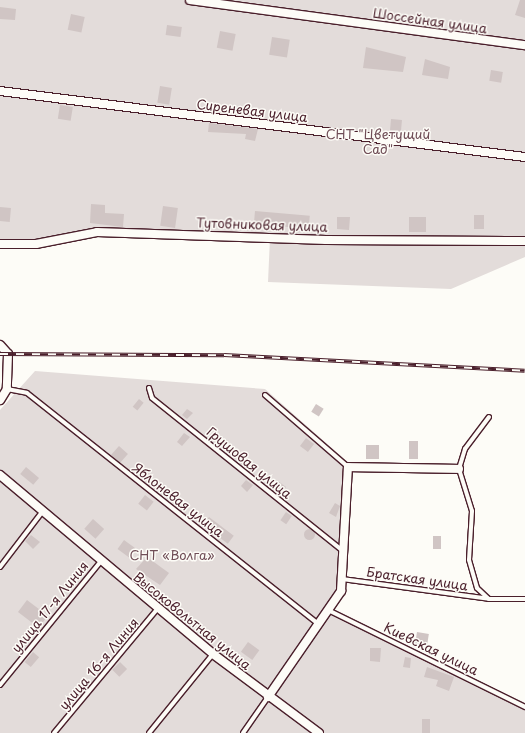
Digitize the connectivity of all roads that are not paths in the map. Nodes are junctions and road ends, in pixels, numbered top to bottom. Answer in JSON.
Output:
{"nodes":[{"id":1,"x":190,"y":0,"type":"edge"},
{"id":2,"x":525,"y":45,"type":"edge"},
{"id":3,"x":0,"y":91,"type":"edge"},
{"id":4,"x":525,"y":157,"type":"edge"},
{"id":5,"x":525,"y":241,"type":"edge"},
{"id":6,"x":0,"y":244,"type":"edge"},
{"id":7,"x":0,"y":345,"type":"edge"},
{"id":8,"x":149,"y":388,"type":"dead end"},
{"id":9,"x":7,"y":389,"type":"junction"},
{"id":10,"x":266,"y":395,"type":"dead end"},
{"id":11,"x":0,"y":400,"type":"edge"},
{"id":12,"x":489,"y":417,"type":"dead end"},
{"id":13,"x":348,"y":467,"type":"junction"},
{"id":14,"x":459,"y":469,"type":"junction"},
{"id":15,"x":0,"y":474,"type":"edge"},
{"id":16,"x":42,"y":512,"type":"junction"},
{"id":17,"x":343,"y":551,"type":"junction"},
{"id":18,"x":100,"y":561,"type":"junction"},
{"id":19,"x":0,"y":567,"type":"edge"},
{"id":20,"x":342,"y":580,"type":"junction"},
{"id":21,"x":525,"y":599,"type":"edge"},
{"id":22,"x":489,"y":600,"type":"junction"},
{"id":23,"x":158,"y":608,"type":"junction"},
{"id":24,"x":328,"y":610,"type":"junction"},
{"id":25,"x":317,"y":623,"type":"junction"},
{"id":26,"x":213,"y":654,"type":"junction"},
{"id":27,"x":0,"y":685,"type":"edge"},
{"id":28,"x":268,"y":697,"type":"junction"},
{"id":29,"x":525,"y":707,"type":"edge"},
{"id":30,"x":54,"y":733,"type":"edge"},
{"id":31,"x":149,"y":733,"type":"edge"},
{"id":32,"x":243,"y":733,"type":"edge"},
{"id":33,"x":319,"y":733,"type":"edge"}],
"edges":[{"from":1,"to":2,"type":"street","name":"Шоссейная улица"},
{"from":3,"to":4,"type":"street","name":"Сиреневая улица"},
{"from":5,"to":6,"type":"street","name":"Тутовниковая улица"},
{"from":7,"to":9,"type":"street"},
{"from":8,"to":17,"type":"lane","name":"Грушовая улица"},
{"from":9,"to":11,"type":"street"},
{"from":9,"to":25,"type":"lane","name":"Яблоневая улица"},
{"from":10,"to":13,"type":"lane"},
{"from":12,"to":14,"type":"lane"},
{"from":13,"to":14,"type":"street"},
{"from":13,"to":17,"type":"street"},
{"from":14,"to":22,"type":"lane"},
{"from":15,"to":16,"type":"street","name":"Высоковольтная улица"},
{"from":16,"to":18,"type":"street","name":"Высоковольтная улица"},
{"from":16,"to":19,"type":"lane"},
{"from":17,"to":20,"type":"street"},
{"from":18,"to":23,"type":"street","name":"Высоковольтная улица"},
{"from":18,"to":27,"type":"lane","name":"улица 17-я Линия"},
{"from":20,"to":22,"type":"lane","name":"Братская улица"},
{"from":20,"to":24,"type":"street"},
{"from":21,"to":22,"type":"lane","name":"Братская улица"},
{"from":23,"to":26,"type":"street","name":"Высоковольтная улица"},
{"from":23,"to":30,"type":"lane","name":"улица 16-я Линия"},
{"from":24,"to":25,"type":"street"},
{"from":24,"to":29,"type":"lane","name":"Киевская улица"},
{"from":25,"to":28,"type":"street"},
{"from":26,"to":28,"type":"street","name":"Высоковольтная улица"},
{"from":26,"to":31,"type":"lane"},
{"from":28,"to":32,"type":"lane"},
{"from":28,"to":33,"type":"street","name":"Высоковольтная улица"}]}
